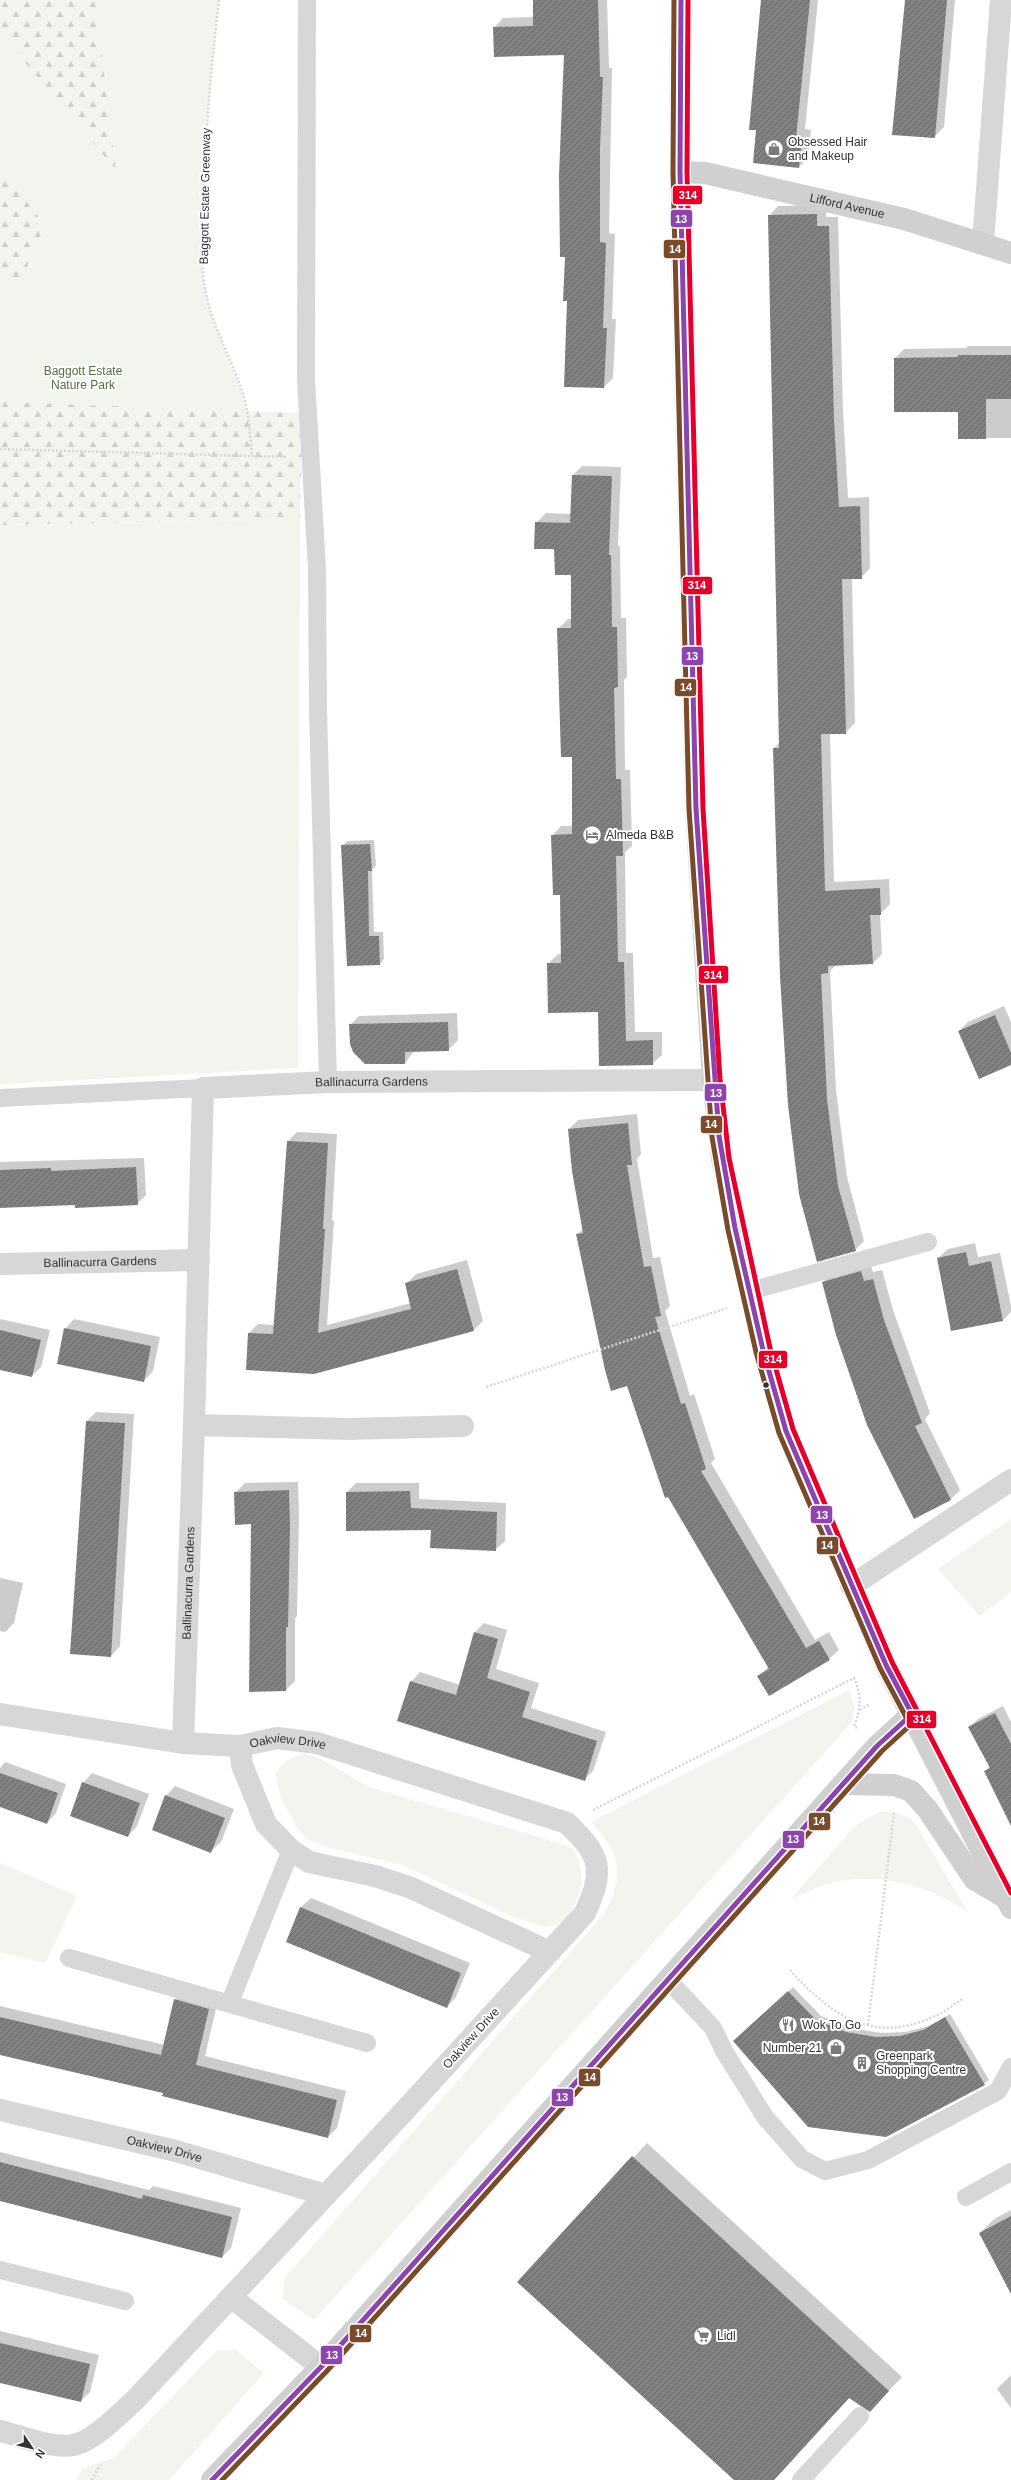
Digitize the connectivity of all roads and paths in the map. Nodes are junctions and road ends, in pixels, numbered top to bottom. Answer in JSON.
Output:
{"nodes":[{"id":1,"x":219,"y":0,"type":"edge"},
{"id":2,"x":307,"y":0,"type":"edge"},
{"id":3,"x":681,"y":0,"type":"edge"},
{"id":4,"x":1001,"y":0,"type":"edge"},
{"id":5,"x":680,"y":172,"type":"junction"},
{"id":6,"x":983,"y":243,"type":"junction"},
{"id":7,"x":1011,"y":253,"type":"edge"},
{"id":8,"x":0,"y":449,"type":"edge"},
{"id":9,"x":252,"y":456,"type":"junction"},
{"id":10,"x":311,"y":458,"type":"junction"},
{"id":11,"x":714,"y":1080,"type":"junction"},
{"id":12,"x":328,"y":1082,"type":"junction"},
{"id":13,"x":203,"y":1088,"type":"junction"},
{"id":14,"x":0,"y":1098,"type":"edge"},
{"id":15,"x":928,"y":1242,"type":"dead end"},
{"id":16,"x":199,"y":1260,"type":"junction"},
{"id":17,"x":0,"y":1264,"type":"edge"},
{"id":18,"x":751,"y":1295,"type":"junction"},
{"id":19,"x":486,"y":1387,"type":"dead end"},
{"id":20,"x":194,"y":1424,"type":"junction"},
{"id":21,"x":463,"y":1426,"type":"dead end"},
{"id":22,"x":1011,"y":1480,"type":"edge"},
{"id":23,"x":851,"y":1586,"type":"junction"},
{"id":24,"x":870,"y":1704,"type":"dead end"},
{"id":25,"x":859,"y":1710,"type":"junction"},
{"id":26,"x":0,"y":1714,"type":"edge"},
{"id":27,"x":912,"y":1714,"type":"junction"},
{"id":28,"x":861,"y":1731,"type":"dead end"},
{"id":29,"x":183,"y":1743,"type":"junction"},
{"id":30,"x":240,"y":1746,"type":"junction"},
{"id":31,"x":842,"y":1784,"type":"junction"},
{"id":32,"x":894,"y":1808,"type":"dead end"},
{"id":33,"x":589,"y":1812,"type":"dead end"},
{"id":34,"x":291,"y":1850,"type":"junction"},
{"id":35,"x":1008,"y":1903,"type":"edge"},
{"id":36,"x":550,"y":1952,"type":"junction"},
{"id":37,"x":69,"y":1958,"type":"dead end"},
{"id":38,"x":790,"y":1970,"type":"dead end"},
{"id":39,"x":668,"y":1980,"type":"junction"},
{"id":40,"x":964,"y":1998,"type":"dead end"},
{"id":41,"x":230,"y":2002,"type":"junction"},
{"id":42,"x":868,"y":2025,"type":"junction"},
{"id":43,"x":367,"y":2043,"type":"dead end"},
{"id":44,"x":1011,"y":2066,"type":"edge"},
{"id":45,"x":0,"y":2110,"type":"edge"},
{"id":46,"x":1011,"y":2172,"type":"edge"},
{"id":47,"x":326,"y":2195,"type":"junction"},
{"id":48,"x":966,"y":2197,"type":"dead end"},
{"id":49,"x":0,"y":2270,"type":"edge"},
{"id":50,"x":230,"y":2297,"type":"junction"},
{"id":51,"x":125,"y":2301,"type":"dead end"},
{"id":52,"x":321,"y":2367,"type":"junction"},
{"id":53,"x":860,"y":2416,"type":"dead end"},
{"id":54,"x":0,"y":2431,"type":"edge"},
{"id":55,"x":101,"y":2463,"type":"dead end"},
{"id":56,"x":92,"y":2480,"type":"edge"},
{"id":57,"x":212,"y":2480,"type":"edge"},
{"id":58,"x":801,"y":2480,"type":"edge"}],
"edges":[{"from":1,"to":9,"type":"path","name":"Baggott Estate Greenway"},
{"from":2,"to":10,"type":"lane"},
{"from":3,"to":5,"type":"main road"},
{"from":4,"to":6,"type":"street"},
{"from":5,"to":6,"type":"main road","name":"Lifford Avenue"},
{"from":5,"to":11,"type":"main road"},
{"from":6,"to":7,"type":"main road","name":"Lifford Avenue"},
{"from":8,"to":9,"type":"path"},
{"from":9,"to":10,"type":"path"},
{"from":10,"to":12,"type":"lane"},
{"from":11,"to":12,"type":"street","name":"Ballinacurra Gardens"},
{"from":11,"to":18,"type":"main road"},
{"from":12,"to":13,"type":"street","name":"Ballinacurra Gardens"},
{"from":13,"to":14,"type":"lane"},
{"from":13,"to":16,"type":"street","name":"Ballinacurra Gardens"},
{"from":15,"to":18,"type":"lane"},
{"from":16,"to":17,"type":"street","name":"Ballinacurra Gardens"},
{"from":16,"to":20,"type":"street","name":"Ballinacurra Gardens"},
{"from":18,"to":19,"type":"path"},
{"from":18,"to":23,"type":"main road"},
{"from":20,"to":21,"type":"street"},
{"from":20,"to":29,"type":"street","name":"Ballinacurra Gardens"},
{"from":22,"to":23,"type":"street"},
{"from":23,"to":27,"type":"main road"},
{"from":24,"to":25,"type":"path"},
{"from":25,"to":28,"type":"path"},
{"from":25,"to":33,"type":"path"},
{"from":26,"to":29,"type":"street"},
{"from":27,"to":31,"type":"main road"},
{"from":27,"to":35,"type":"main road"},
{"from":29,"to":30,"type":"street"},
{"from":30,"to":34,"type":"street","name":"Oakview Drive"},
{"from":30,"to":36,"type":"street","name":"Oakview Drive"},
{"from":31,"to":35,"type":"main road"},
{"from":31,"to":39,"type":"main road"},
{"from":32,"to":42,"type":"path"},
{"from":34,"to":36,"type":"street","name":"Oakview Drive"},
{"from":34,"to":41,"type":"lane"},
{"from":36,"to":47,"type":"street","name":"Oakview Drive"},
{"from":37,"to":41,"type":"lane"},
{"from":38,"to":42,"type":"path"},
{"from":39,"to":44,"type":"lane"},
{"from":39,"to":52,"type":"main road"},
{"from":40,"to":42,"type":"path"},
{"from":41,"to":43,"type":"lane"},
{"from":45,"to":47,"type":"street","name":"Oakview Drive"},
{"from":46,"to":48,"type":"lane"},
{"from":47,"to":50,"type":"street","name":"Oakview Drive"},
{"from":49,"to":51,"type":"lane"},
{"from":50,"to":52,"type":"street"},
{"from":50,"to":54,"type":"street","name":"Oakview Drive"},
{"from":52,"to":57,"type":"main road"},
{"from":53,"to":58,"type":"lane"},
{"from":55,"to":56,"type":"path"}]}
